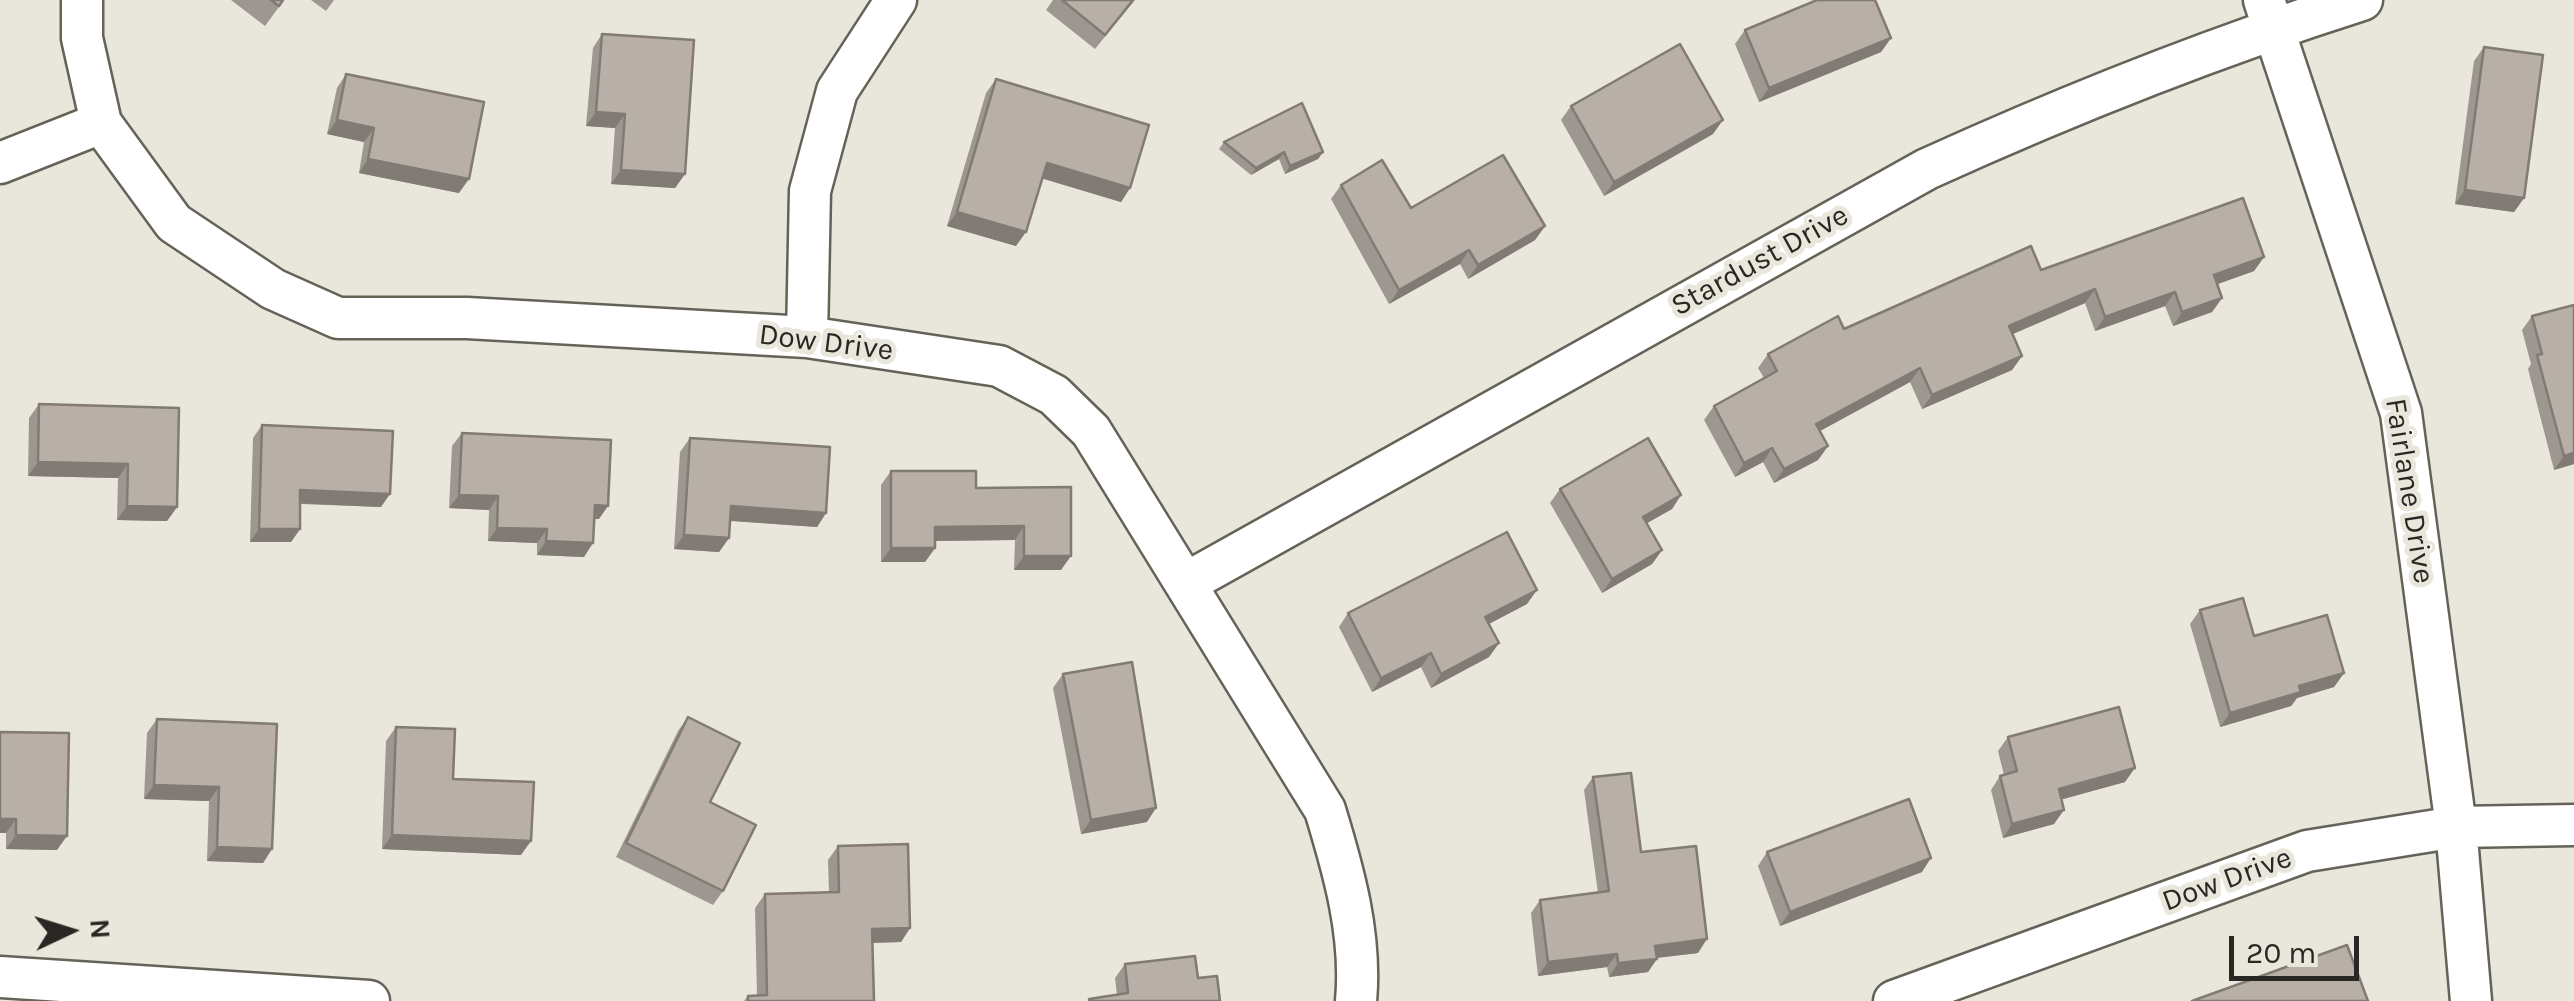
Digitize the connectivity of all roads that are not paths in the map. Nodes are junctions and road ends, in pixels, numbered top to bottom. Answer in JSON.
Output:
{"nodes":[{"id":1,"x":82,"y":0,"type":"edge"},
{"id":2,"x":896,"y":0,"type":"edge"},
{"id":3,"x":2362,"y":0,"type":"edge"},
{"id":4,"x":2269,"y":14,"type":"edge"},
{"id":5,"x":101,"y":123,"type":"junction"},
{"id":6,"x":0,"y":163,"type":"edge"},
{"id":7,"x":807,"y":337,"type":"junction"},
{"id":8,"x":1186,"y":583,"type":"junction"},
{"id":9,"x":2574,"y":825,"type":"edge"},
{"id":10,"x":2456,"y":828,"type":"junction"},
{"id":11,"x":0,"y":977,"type":"edge"},
{"id":12,"x":369,"y":1001,"type":"edge"},
{"id":13,"x":1356,"y":1001,"type":"edge"},
{"id":14,"x":1894,"y":1001,"type":"edge"},
{"id":15,"x":2471,"y":1001,"type":"edge"}],
"edges":[{"from":1,"to":5,"type":"street","name":"Dow Drive"},
{"from":2,"to":7,"type":"street"},
{"from":3,"to":4,"type":"street","name":"Stardust Drive"},
{"from":4,"to":8,"type":"street","name":"Stardust Drive"},
{"from":4,"to":10,"type":"street","name":"Fairlane Drive"},
{"from":5,"to":6,"type":"street"},
{"from":5,"to":7,"type":"street","name":"Dow Drive"},
{"from":7,"to":8,"type":"street","name":"Dow Drive"},
{"from":8,"to":13,"type":"street","name":"Dow Drive"},
{"from":9,"to":10,"type":"street","name":"Dow Drive"},
{"from":10,"to":14,"type":"street","name":"Dow Drive"},
{"from":10,"to":15,"type":"street","name":"Fairlane Drive"},
{"from":11,"to":12,"type":"street"}]}
